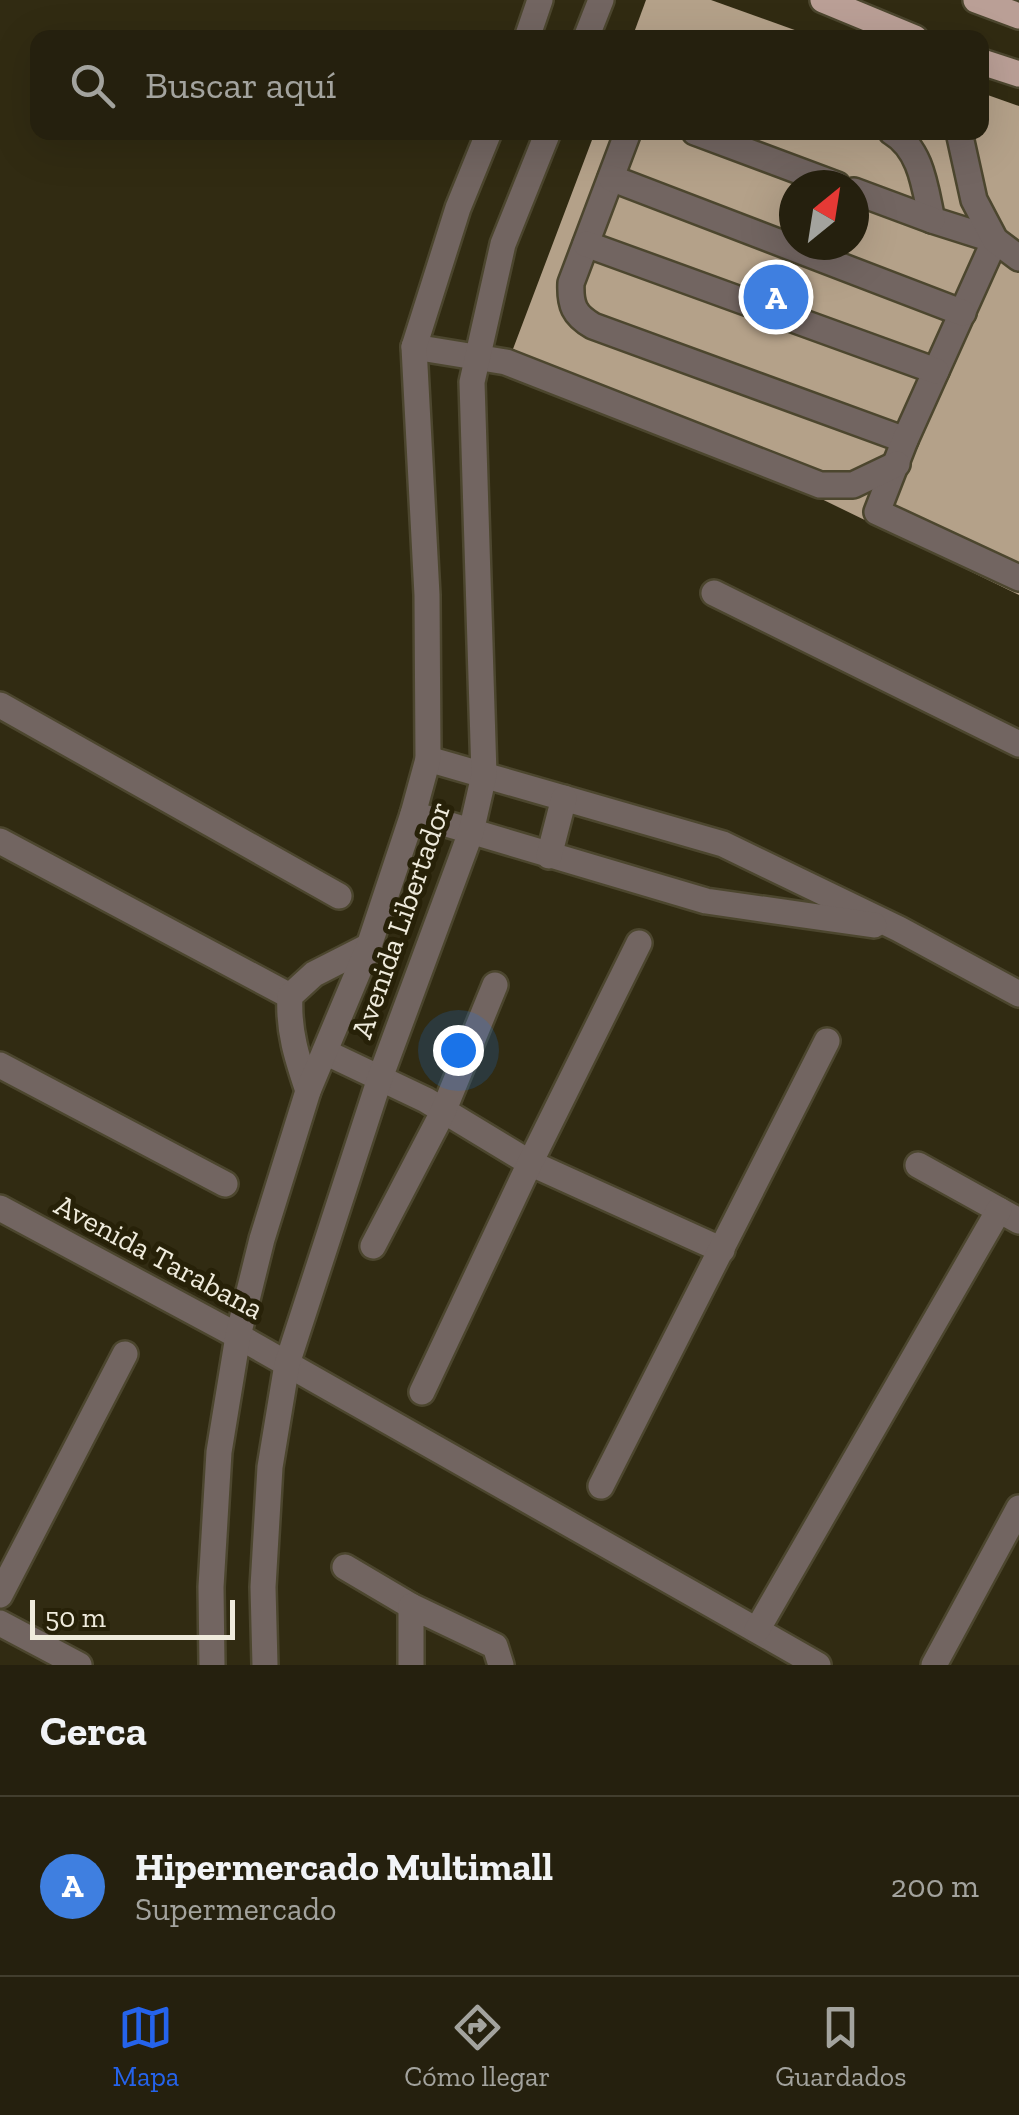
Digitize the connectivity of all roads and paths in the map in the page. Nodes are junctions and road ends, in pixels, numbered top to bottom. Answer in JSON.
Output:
{"nodes":[{"id":1,"x":540,"y":0,"type":"edge"},
{"id":2,"x":601,"y":0,"type":"edge"},
{"id":3,"x":823,"y":0,"type":"edge"},
{"id":4,"x":976,"y":0,"type":"edge"},
{"id":5,"x":1019,"y":16,"type":"edge"},
{"id":6,"x":530,"y":30,"type":"edge"},
{"id":7,"x":589,"y":30,"type":"edge"},
{"id":8,"x":896,"y":30,"type":"edge"},
{"id":9,"x":989,"y":64,"type":"edge"},
{"id":10,"x":1019,"y":74,"type":"edge"},
{"id":11,"x":485,"y":140,"type":"edge"},
{"id":12,"x":545,"y":140,"type":"edge"},
{"id":13,"x":625,"y":140,"type":"edge"},
{"id":14,"x":717,"y":140,"type":"edge"},
{"id":15,"x":900,"y":140,"type":"edge"},
{"id":16,"x":961,"y":140,"type":"edge"},
{"id":17,"x":797,"y":170,"type":"edge"},
{"id":18,"x":611,"y":178,"type":"junction"},
{"id":19,"x":869,"y":197,"type":"edge"},
{"id":20,"x":932,"y":220,"type":"junction"},
{"id":21,"x":995,"y":240,"type":"junction"},
{"id":22,"x":586,"y":244,"type":"junction"},
{"id":23,"x":1019,"y":258,"type":"edge"},
{"id":24,"x":963,"y":313,"type":"junction"},
{"id":25,"x":414,"y":347,"type":"junction"},
{"id":26,"x":479,"y":357,"type":"junction"},
{"id":27,"x":936,"y":372,"type":"junction"},
{"id":28,"x":901,"y":452,"type":"junction"},
{"id":29,"x":1019,"y":578,"type":"edge"},
{"id":30,"x":714,"y":593,"type":"dead end"},
{"id":31,"x":0,"y":706,"type":"edge"},
{"id":32,"x":1019,"y":744,"type":"edge"},
{"id":33,"x":428,"y":759,"type":"junction"},
{"id":34,"x":484,"y":775,"type":"junction"},
{"id":35,"x":564,"y":798,"type":"junction"},
{"id":36,"x":414,"y":814,"type":"junction"},
{"id":37,"x":471,"y":832,"type":"junction"},
{"id":38,"x":0,"y":841,"type":"edge"},
{"id":39,"x":549,"y":856,"type":"junction"},
{"id":40,"x":338,"y":896,"type":"dead end"},
{"id":41,"x":900,"y":929,"type":"junction"},
{"id":42,"x":640,"y":943,"type":"dead end"},
{"id":43,"x":368,"y":946,"type":"junction"},
{"id":44,"x":495,"y":985,"type":"dead end"},
{"id":45,"x":1019,"y":994,"type":"edge"},
{"id":46,"x":290,"y":996,"type":"junction"},
{"id":47,"x":828,"y":1041,"type":"dead end"},
{"id":48,"x":324,"y":1052,"type":"junction"},
{"id":49,"x":0,"y":1065,"type":"edge"},
{"id":50,"x":380,"y":1078,"type":"junction"},
{"id":51,"x":308,"y":1090,"type":"junction"},
{"id":52,"x":443,"y":1112,"type":"junction"},
{"id":53,"x":530,"y":1164,"type":"junction"},
{"id":54,"x":918,"y":1164,"type":"dead end"},
{"id":55,"x":225,"y":1184,"type":"dead end"},
{"id":56,"x":0,"y":1208,"type":"edge"},
{"id":57,"x":1009,"y":1216,"type":"edge"},
{"id":58,"x":373,"y":1246,"type":"dead end"},
{"id":59,"x":722,"y":1250,"type":"junction"},
{"id":60,"x":238,"y":1336,"type":"junction"},
{"id":61,"x":124,"y":1354,"type":"dead end"},
{"id":62,"x":287,"y":1364,"type":"junction"},
{"id":63,"x":422,"y":1392,"type":"dead end"},
{"id":64,"x":602,"y":1486,"type":"dead end"},
{"id":65,"x":1019,"y":1508,"type":"edge"},
{"id":66,"x":345,"y":1566,"type":"dead end"},
{"id":67,"x":0,"y":1595,"type":"edge"},
{"id":68,"x":411,"y":1606,"type":"junction"},
{"id":69,"x":0,"y":1623,"type":"edge"},
{"id":70,"x":757,"y":1630,"type":"junction"},
{"id":71,"x":79,"y":1665,"type":"edge"},
{"id":72,"x":212,"y":1665,"type":"edge"},
{"id":73,"x":264,"y":1665,"type":"edge"},
{"id":74,"x":411,"y":1665,"type":"edge"},
{"id":75,"x":501,"y":1665,"type":"edge"},
{"id":76,"x":818,"y":1665,"type":"edge"},
{"id":77,"x":934,"y":1665,"type":"edge"}],
"edges":[{"from":1,"to":6,"type":"street"},
{"from":2,"to":7,"type":"street"},
{"from":3,"to":8,"type":"main road"},
{"from":4,"to":5,"type":"main road"},
{"from":9,"to":10,"type":"main road"},
{"from":11,"to":25,"type":"street","name":"Avenida Libertador"},
{"from":12,"to":26,"type":"street","name":"Avenida Libertador"},
{"from":13,"to":18,"type":"street"},
{"from":14,"to":17,"type":"street"},
{"from":15,"to":20,"type":"street"},
{"from":16,"to":21,"type":"street"},
{"from":18,"to":22,"type":"street"},
{"from":18,"to":24,"type":"street"},
{"from":19,"to":20,"type":"street"},
{"from":20,"to":21,"type":"street"},
{"from":21,"to":23,"type":"street"},
{"from":21,"to":24,"type":"street"},
{"from":22,"to":27,"type":"street"},
{"from":22,"to":28,"type":"street"},
{"from":24,"to":27,"type":"street"},
{"from":25,"to":26,"type":"street"},
{"from":25,"to":33,"type":"street","name":"Avenida Libertador"},
{"from":26,"to":28,"type":"street"},
{"from":26,"to":34,"type":"street","name":"Avenida Libertador"},
{"from":27,"to":28,"type":"street"},
{"from":28,"to":29,"type":"street"},
{"from":30,"to":32,"type":"street"},
{"from":31,"to":40,"type":"street"},
{"from":33,"to":34,"type":"street"},
{"from":33,"to":36,"type":"street","name":"Avenida Libertador"},
{"from":34,"to":35,"type":"street"},
{"from":34,"to":37,"type":"street","name":"Avenida Libertador"},
{"from":35,"to":39,"type":"street"},
{"from":35,"to":41,"type":"street"},
{"from":36,"to":37,"type":"street"},
{"from":36,"to":43,"type":"street","name":"Avenida Libertador"},
{"from":37,"to":39,"type":"street"},
{"from":37,"to":50,"type":"street","name":"Avenida Libertador"},
{"from":38,"to":46,"type":"street"},
{"from":39,"to":41,"type":"street"},
{"from":41,"to":45,"type":"street"},
{"from":42,"to":53,"type":"street"},
{"from":43,"to":46,"type":"street"},
{"from":43,"to":48,"type":"street","name":"Avenida Libertador"},
{"from":44,"to":52,"type":"street"},
{"from":46,"to":51,"type":"street"},
{"from":47,"to":59,"type":"street"},
{"from":48,"to":50,"type":"street"},
{"from":48,"to":51,"type":"street","name":"Avenida Libertador"},
{"from":49,"to":55,"type":"street"},
{"from":50,"to":52,"type":"street"},
{"from":50,"to":62,"type":"street","name":"Avenida Libertador"},
{"from":51,"to":60,"type":"street","name":"Avenida Libertador"},
{"from":52,"to":53,"type":"street"},
{"from":52,"to":58,"type":"street"},
{"from":53,"to":59,"type":"street"},
{"from":53,"to":63,"type":"street"},
{"from":54,"to":57,"type":"street"},
{"from":56,"to":60,"type":"street","name":"Avenida Tarabana"},
{"from":57,"to":70,"type":"street"},
{"from":59,"to":64,"type":"street"},
{"from":60,"to":62,"type":"street","name":"Avenida Tarabana"},
{"from":60,"to":72,"type":"street","name":"Avenida Libertador"},
{"from":61,"to":67,"type":"street"},
{"from":62,"to":70,"type":"street","name":"Avenida Tarabana"},
{"from":62,"to":73,"type":"street","name":"Avenida Libertador"},
{"from":65,"to":77,"type":"street"},
{"from":66,"to":68,"type":"street"},
{"from":68,"to":74,"type":"street"},
{"from":68,"to":75,"type":"street"},
{"from":69,"to":71,"type":"street"},
{"from":70,"to":76,"type":"street","name":"Avenida Tarabana"}]}
